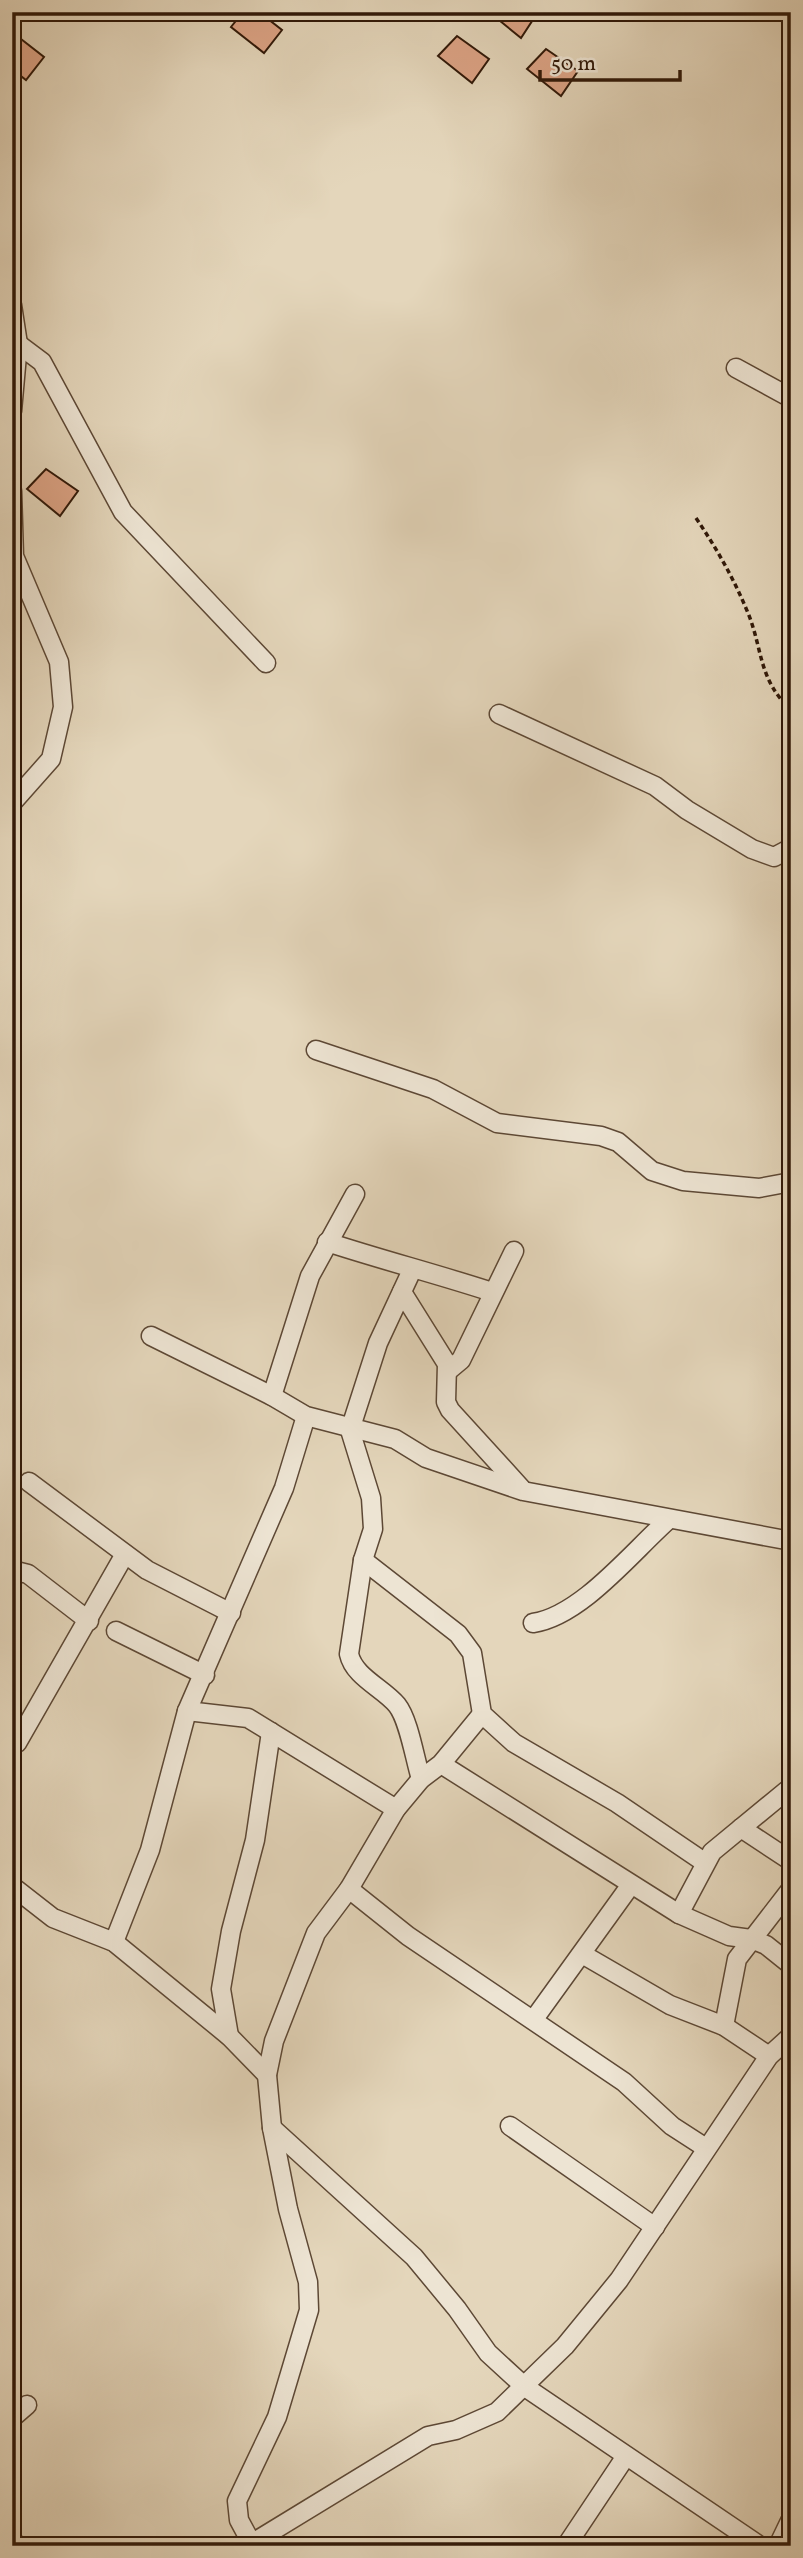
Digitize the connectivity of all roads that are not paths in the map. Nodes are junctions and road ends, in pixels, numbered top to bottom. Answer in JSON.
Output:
{"nodes":[{"id":1,"x":12,"y":304,"type":"edge"},
{"id":2,"x":19,"y":344,"type":"junction"},
{"id":3,"x":736,"y":368,"type":"dead end"},
{"id":4,"x":791,"y":398,"type":"edge"},
{"id":5,"x":12,"y":411,"type":"edge"},
{"id":6,"x":12,"y":491,"type":"edge"},
{"id":7,"x":266,"y":663,"type":"dead end"},
{"id":8,"x":499,"y":714,"type":"dead end"},
{"id":9,"x":12,"y":803,"type":"edge"},
{"id":10,"x":791,"y":848,"type":"edge"},
{"id":11,"x":316,"y":1050,"type":"dead end"},
{"id":12,"x":791,"y":1182,"type":"edge"},
{"id":13,"x":355,"y":1194,"type":"dead end"},
{"id":14,"x":327,"y":1242,"type":"junction"},
{"id":15,"x":514,"y":1251,"type":"dead end"},
{"id":16,"x":412,"y":1270,"type":"junction"},
{"id":17,"x":402,"y":1292,"type":"junction"},
{"id":18,"x":492,"y":1292,"type":"junction"},
{"id":19,"x":151,"y":1336,"type":"dead end"},
{"id":20,"x":449,"y":1370,"type":"junction"},
{"id":21,"x":272,"y":1396,"type":"junction"},
{"id":22,"x":306,"y":1416,"type":"junction"},
{"id":23,"x":351,"y":1430,"type":"junction"},
{"id":24,"x":29,"y":1482,"type":"dead end"},
{"id":25,"x":523,"y":1491,"type":"junction"},
{"id":26,"x":668,"y":1520,"type":"junction"},
{"id":27,"x":791,"y":1541,"type":"edge"},
{"id":28,"x":125,"y":1554,"type":"junction"},
{"id":29,"x":363,"y":1560,"type":"junction"},
{"id":30,"x":12,"y":1570,"type":"edge"},
{"id":31,"x":231,"y":1613,"type":"junction"},
{"id":32,"x":89,"y":1621,"type":"junction"},
{"id":33,"x":533,"y":1623,"type":"dead end"},
{"id":34,"x":116,"y":1631,"type":"dead end"},
{"id":35,"x":205,"y":1675,"type":"junction"},
{"id":36,"x":187,"y":1711,"type":"junction"},
{"id":37,"x":482,"y":1714,"type":"junction"},
{"id":38,"x":271,"y":1732,"type":"junction"},
{"id":39,"x":17,"y":1743,"type":"dead end"},
{"id":40,"x":441,"y":1764,"type":"junction"},
{"id":41,"x":421,"y":1779,"type":"junction"},
{"id":42,"x":791,"y":1787,"type":"edge"},
{"id":43,"x":396,"y":1809,"type":"junction"},
{"id":44,"x":741,"y":1828,"type":"junction"},
{"id":45,"x":791,"y":1861,"type":"edge"},
{"id":46,"x":704,"y":1863,"type":"junction"},
{"id":47,"x":12,"y":1886,"type":"edge"},
{"id":48,"x":630,"y":1886,"type":"junction"},
{"id":49,"x":349,"y":1889,"type":"junction"},
{"id":50,"x":791,"y":1889,"type":"edge"},
{"id":51,"x":679,"y":1914,"type":"junction"},
{"id":52,"x":751,"y":1939,"type":"junction"},
{"id":53,"x":114,"y":1942,"type":"junction"},
{"id":54,"x":582,"y":1954,"type":"junction"},
{"id":55,"x":791,"y":1965,"type":"edge"},
{"id":56,"x":534,"y":2019,"type":"junction"},
{"id":57,"x":724,"y":2026,"type":"junction"},
{"id":58,"x":229,"y":2036,"type":"junction"},
{"id":59,"x":791,"y":2036,"type":"edge"},
{"id":60,"x":769,"y":2056,"type":"junction"},
{"id":61,"x":267,"y":2075,"type":"junction"},
{"id":62,"x":510,"y":2126,"type":"dead end"},
{"id":63,"x":272,"y":2128,"type":"junction"},
{"id":64,"x":706,"y":2148,"type":"junction"},
{"id":65,"x":655,"y":2227,"type":"junction"},
{"id":66,"x":525,"y":2387,"type":"junction"},
{"id":67,"x":27,"y":2404,"type":"dead end"},
{"id":68,"x":12,"y":2418,"type":"edge"},
{"id":69,"x":626,"y":2456,"type":"junction"},
{"id":70,"x":791,"y":2519,"type":"edge"},
{"id":71,"x":12,"y":2539,"type":"edge"},
{"id":72,"x":252,"y":2545,"type":"edge"},
{"id":73,"x":17,"y":2546,"type":"edge"},
{"id":74,"x":566,"y":2546,"type":"edge"},
{"id":75,"x":761,"y":2546,"type":"edge"},
{"id":76,"x":778,"y":2546,"type":"edge"}],
"edges":[{"from":1,"to":2,"type":"street"},
{"from":2,"to":5,"type":"street"},
{"from":2,"to":7,"type":"street"},
{"from":3,"to":4,"type":"street"},
{"from":6,"to":9,"type":"street"},
{"from":8,"to":10,"type":"street"},
{"from":11,"to":12,"type":"street"},
{"from":13,"to":14,"type":"street"},
{"from":14,"to":16,"type":"street"},
{"from":14,"to":21,"type":"street"},
{"from":15,"to":18,"type":"street"},
{"from":16,"to":17,"type":"street"},
{"from":16,"to":18,"type":"street"},
{"from":17,"to":20,"type":"street"},
{"from":17,"to":23,"type":"street"},
{"from":18,"to":20,"type":"street"},
{"from":19,"to":21,"type":"street"},
{"from":20,"to":25,"type":"street"},
{"from":21,"to":22,"type":"street"},
{"from":22,"to":23,"type":"street"},
{"from":22,"to":31,"type":"street"},
{"from":23,"to":25,"type":"street"},
{"from":23,"to":29,"type":"street"},
{"from":24,"to":28,"type":"street"},
{"from":25,"to":26,"type":"street"},
{"from":26,"to":27,"type":"street"},
{"from":26,"to":33,"type":"street"},
{"from":28,"to":31,"type":"street"},
{"from":28,"to":32,"type":"street"},
{"from":29,"to":37,"type":"street"},
{"from":29,"to":41,"type":"street"},
{"from":30,"to":32,"type":"street"},
{"from":31,"to":35,"type":"street"},
{"from":32,"to":39,"type":"street"},
{"from":34,"to":35,"type":"street"},
{"from":35,"to":36,"type":"street"},
{"from":36,"to":38,"type":"street"},
{"from":36,"to":53,"type":"street"},
{"from":37,"to":40,"type":"street"},
{"from":37,"to":46,"type":"street"},
{"from":38,"to":43,"type":"street"},
{"from":38,"to":58,"type":"street"},
{"from":40,"to":41,"type":"street"},
{"from":40,"to":48,"type":"street"},
{"from":41,"to":43,"type":"street"},
{"from":42,"to":44,"type":"street"},
{"from":43,"to":49,"type":"street"},
{"from":44,"to":45,"type":"street"},
{"from":44,"to":46,"type":"street"},
{"from":46,"to":51,"type":"street"},
{"from":47,"to":53,"type":"street"},
{"from":48,"to":51,"type":"street"},
{"from":48,"to":54,"type":"street"},
{"from":49,"to":56,"type":"street"},
{"from":49,"to":61,"type":"street"},
{"from":50,"to":52,"type":"street"},
{"from":51,"to":52,"type":"street"},
{"from":52,"to":55,"type":"street"},
{"from":52,"to":57,"type":"street"},
{"from":53,"to":58,"type":"street"},
{"from":54,"to":56,"type":"street"},
{"from":54,"to":57,"type":"street"},
{"from":56,"to":64,"type":"street"},
{"from":57,"to":60,"type":"street"},
{"from":58,"to":61,"type":"street"},
{"from":59,"to":60,"type":"street"},
{"from":60,"to":64,"type":"street"},
{"from":61,"to":63,"type":"street"},
{"from":62,"to":65,"type":"street"},
{"from":63,"to":66,"type":"street"},
{"from":63,"to":72,"type":"street"},
{"from":64,"to":65,"type":"street"},
{"from":65,"to":66,"type":"street"},
{"from":66,"to":69,"type":"street"},
{"from":66,"to":72,"type":"street"},
{"from":67,"to":68,"type":"street"},
{"from":69,"to":74,"type":"street"},
{"from":69,"to":75,"type":"street"},
{"from":70,"to":76,"type":"street"},
{"from":71,"to":73,"type":"street"}]}
